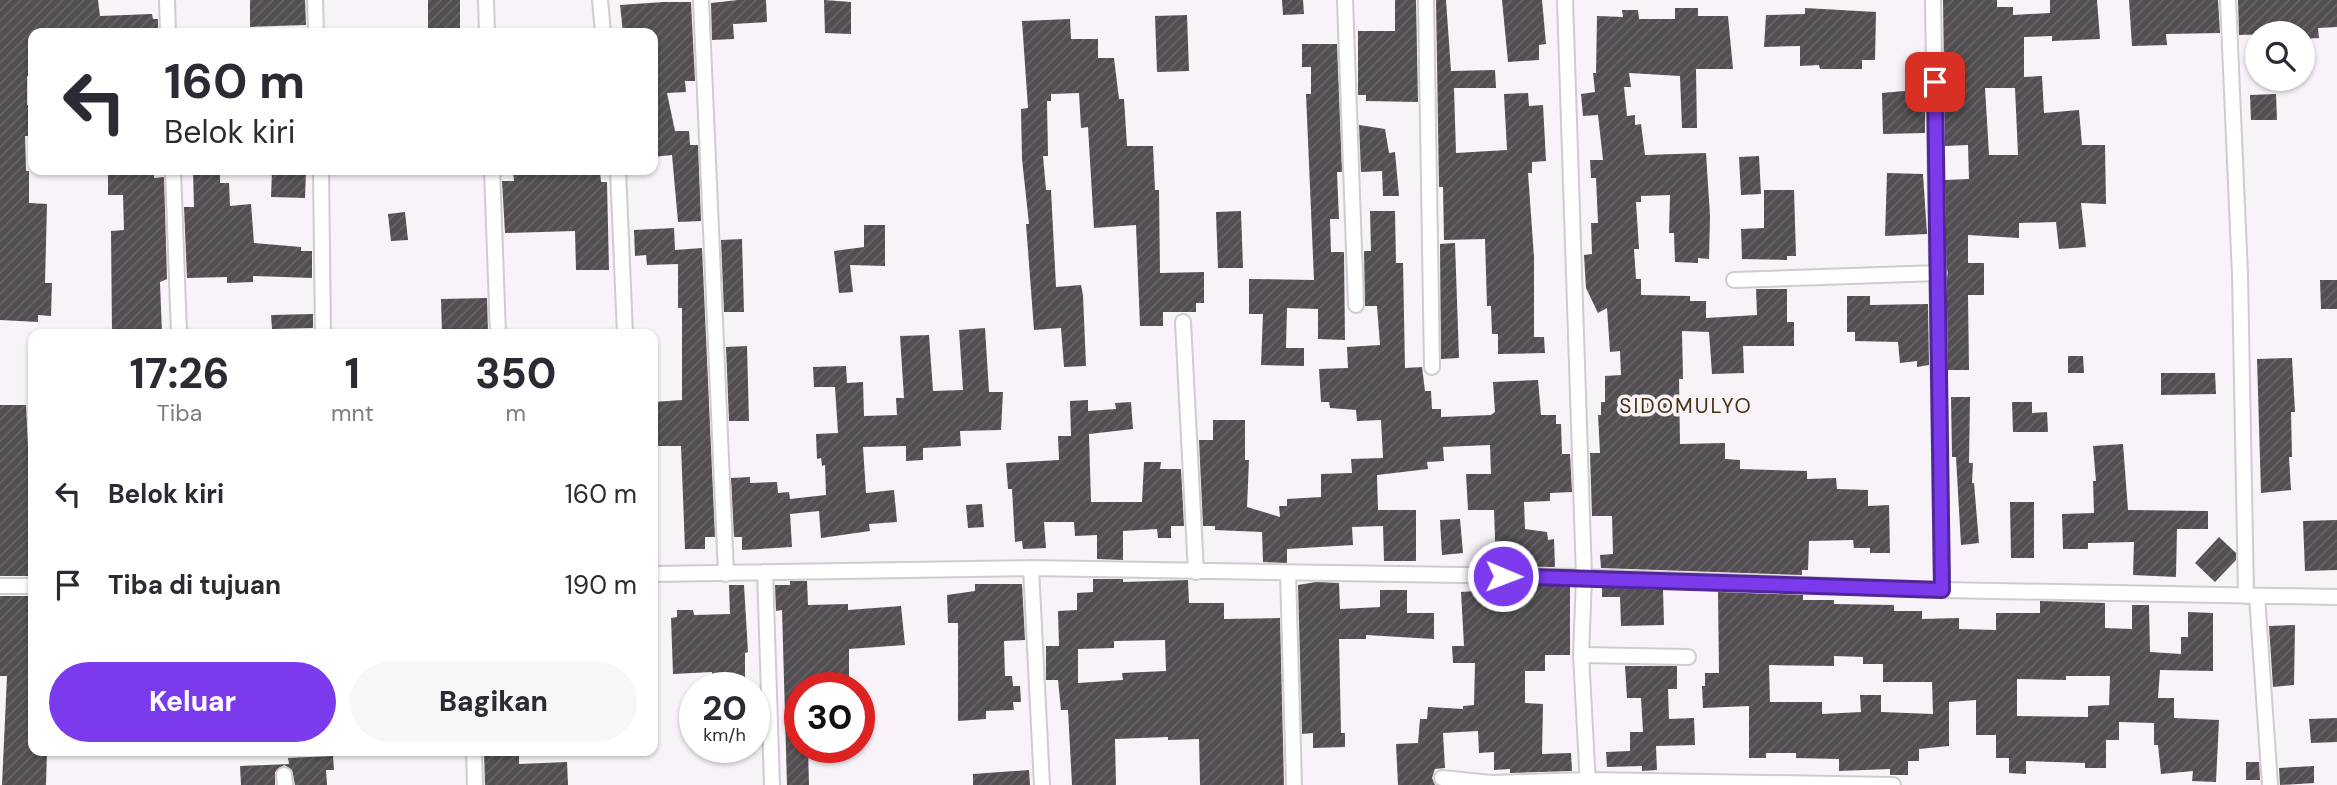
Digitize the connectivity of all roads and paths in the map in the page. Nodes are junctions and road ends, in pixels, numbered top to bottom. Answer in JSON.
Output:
{"nodes":[{"id":1,"x":167,"y":0,"type":"edge"},
{"id":2,"x":315,"y":0,"type":"edge"},
{"id":3,"x":486,"y":0,"type":"edge"},
{"id":4,"x":600,"y":0,"type":"edge"},
{"id":5,"x":701,"y":0,"type":"edge"},
{"id":6,"x":1345,"y":0,"type":"edge"},
{"id":7,"x":1426,"y":0,"type":"edge"},
{"id":8,"x":1565,"y":0,"type":"edge"},
{"id":9,"x":1933,"y":0,"type":"edge"},
{"id":10,"x":2228,"y":0,"type":"edge"},
{"id":11,"x":168,"y":28,"type":"edge"},
{"id":12,"x":316,"y":28,"type":"edge"},
{"id":13,"x":487,"y":28,"type":"edge"},
{"id":14,"x":603,"y":28,"type":"edge"},
{"id":15,"x":173,"y":175,"type":"edge"},
{"id":16,"x":321,"y":175,"type":"edge"},
{"id":17,"x":492,"y":175,"type":"edge"},
{"id":18,"x":618,"y":175,"type":"edge"},
{"id":19,"x":1940,"y":273,"type":"junction"},
{"id":20,"x":1734,"y":280,"type":"dead end"},
{"id":21,"x":1356,"y":305,"type":"dead end"},
{"id":22,"x":1183,"y":322,"type":"dead end"},
{"id":23,"x":179,"y":329,"type":"edge"},
{"id":24,"x":323,"y":329,"type":"edge"},
{"id":25,"x":498,"y":329,"type":"edge"},
{"id":26,"x":625,"y":329,"type":"edge"},
{"id":27,"x":1432,"y":367,"type":"dead end"},
{"id":28,"x":1031,"y":568,"type":"junction"},
{"id":29,"x":765,"y":572,"type":"junction"},
{"id":30,"x":1196,"y":572,"type":"junction"},
{"id":31,"x":1289,"y":573,"type":"junction"},
{"id":32,"x":658,"y":574,"type":"edge"},
{"id":33,"x":726,"y":574,"type":"junction"},
{"id":34,"x":1584,"y":577,"type":"junction"},
{"id":35,"x":0,"y":586,"type":"edge"},
{"id":36,"x":28,"y":586,"type":"edge"},
{"id":37,"x":1942,"y":590,"type":"junction"},
{"id":38,"x":2251,"y":596,"type":"junction"},
{"id":39,"x":2337,"y":597,"type":"edge"},
{"id":40,"x":1581,"y":655,"type":"junction"},
{"id":41,"x":1688,"y":657,"type":"dead end"},
{"id":42,"x":474,"y":756,"type":"edge"},
{"id":43,"x":1442,"y":778,"type":"dead end"},
{"id":44,"x":1588,"y":783,"type":"edge"},
{"id":45,"x":475,"y":785,"type":"edge"},
{"id":46,"x":772,"y":785,"type":"edge"},
{"id":47,"x":1042,"y":785,"type":"edge"},
{"id":48,"x":1294,"y":785,"type":"edge"},
{"id":49,"x":1828,"y":785,"type":"edge"},
{"id":50,"x":1893,"y":785,"type":"edge"},
{"id":51,"x":2270,"y":785,"type":"edge"}],
"edges":[{"from":1,"to":11,"type":"street"},
{"from":2,"to":12,"type":"street"},
{"from":3,"to":13,"type":"street"},
{"from":4,"to":14,"type":"street"},
{"from":5,"to":33,"type":"street"},
{"from":6,"to":21,"type":"street"},
{"from":7,"to":27,"type":"street"},
{"from":8,"to":34,"type":"street"},
{"from":9,"to":19,"type":"street"},
{"from":10,"to":38,"type":"street"},
{"from":15,"to":23,"type":"street"},
{"from":16,"to":24,"type":"street"},
{"from":17,"to":25,"type":"street"},
{"from":18,"to":26,"type":"street"},
{"from":19,"to":20,"type":"street"},
{"from":19,"to":37,"type":"street"},
{"from":22,"to":30,"type":"street"},
{"from":28,"to":29,"type":"street"},
{"from":28,"to":30,"type":"street"},
{"from":28,"to":47,"type":"street"},
{"from":29,"to":33,"type":"street"},
{"from":29,"to":46,"type":"street"},
{"from":30,"to":31,"type":"street"},
{"from":31,"to":34,"type":"street"},
{"from":31,"to":48,"type":"street"},
{"from":32,"to":33,"type":"street"},
{"from":34,"to":37,"type":"street"},
{"from":34,"to":40,"type":"street"},
{"from":35,"to":36,"type":"street"},
{"from":37,"to":38,"type":"street"},
{"from":38,"to":39,"type":"street"},
{"from":38,"to":51,"type":"street"},
{"from":40,"to":41,"type":"street"},
{"from":40,"to":44,"type":"street"},
{"from":42,"to":45,"type":"street"},
{"from":43,"to":44,"type":"street"},
{"from":44,"to":49,"type":"street"},
{"from":49,"to":50,"type":"street"}]}
